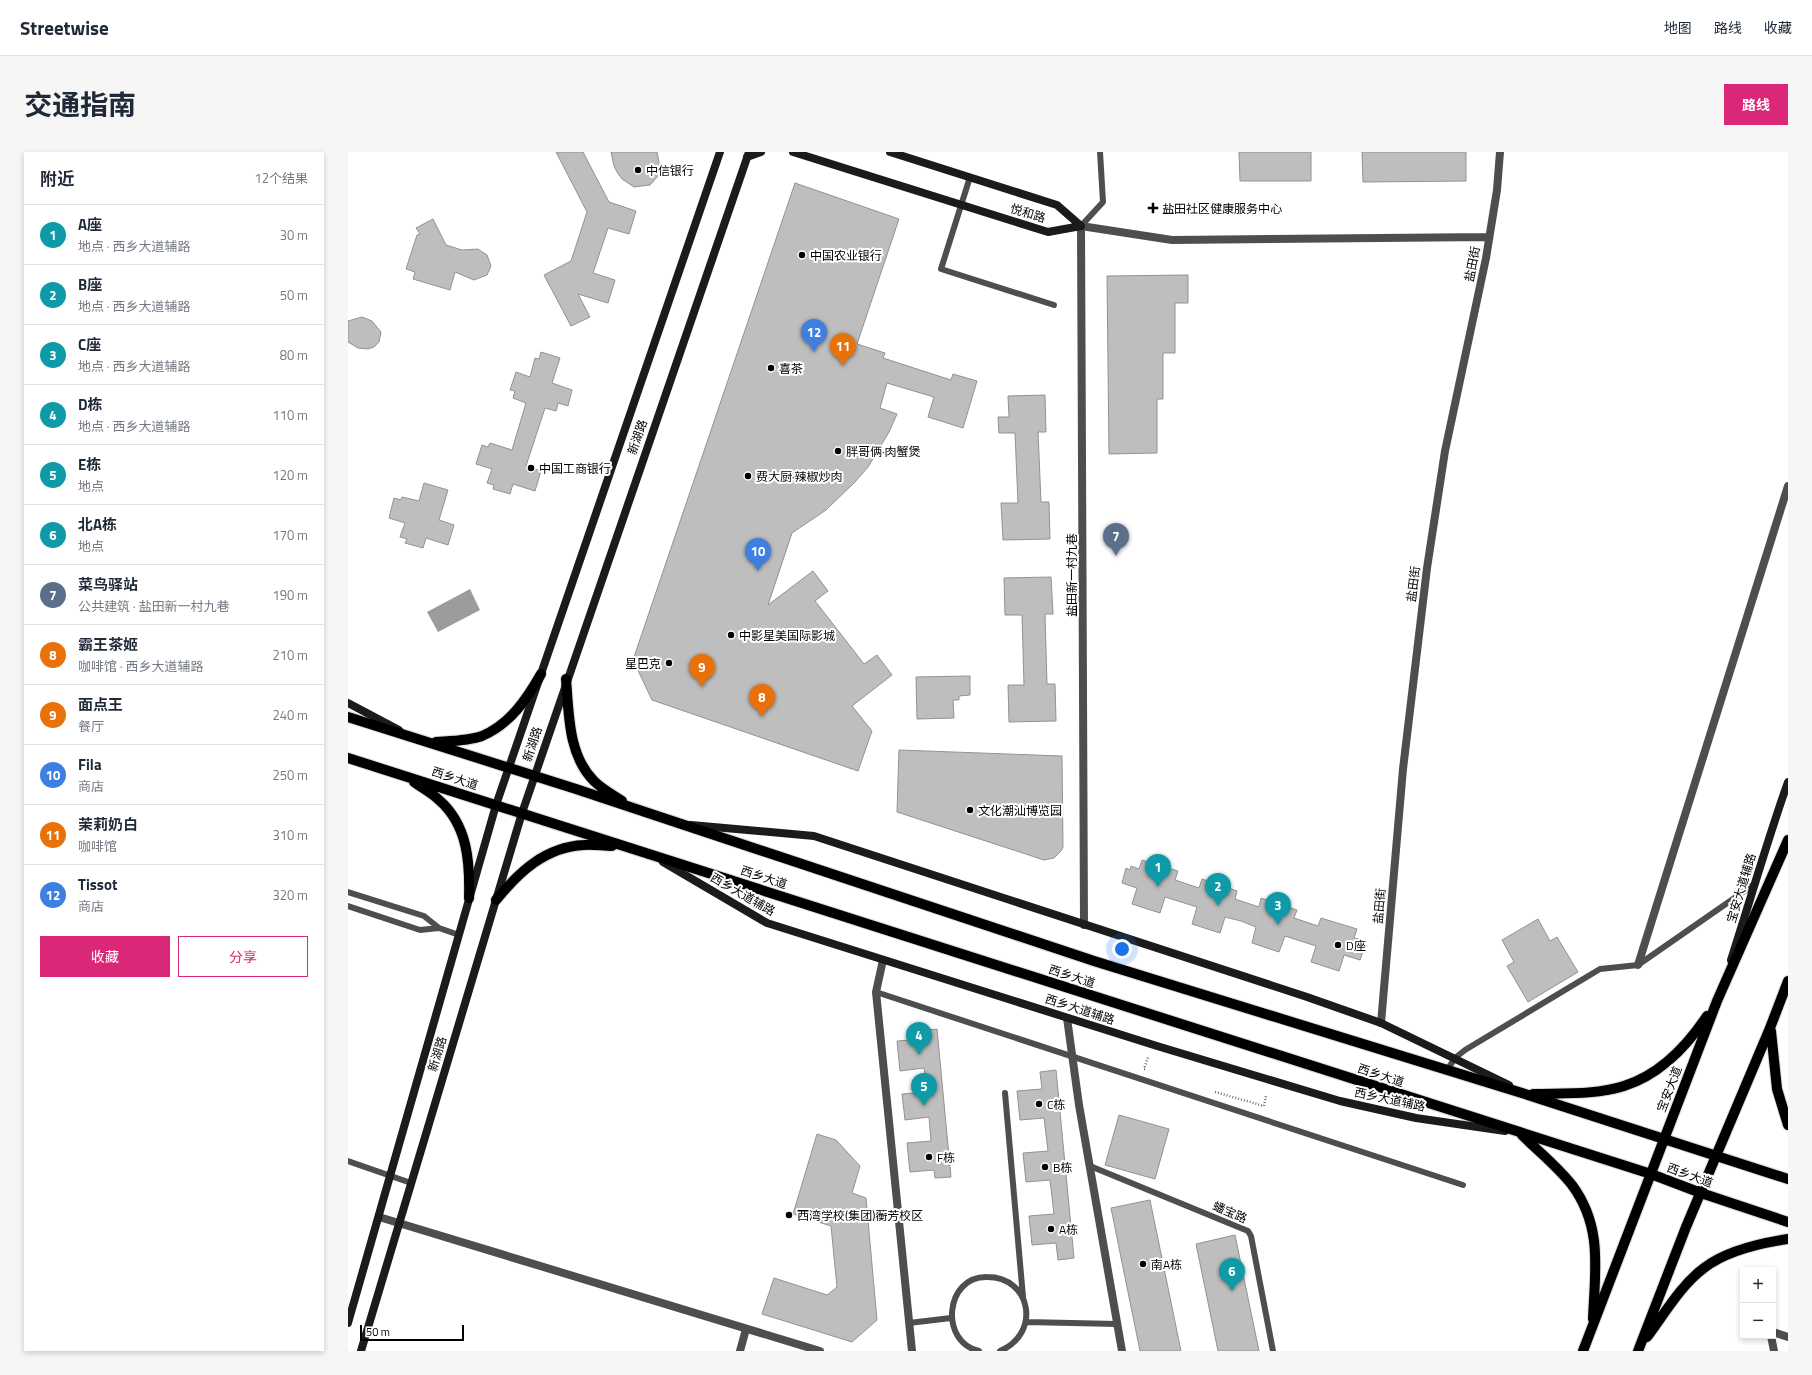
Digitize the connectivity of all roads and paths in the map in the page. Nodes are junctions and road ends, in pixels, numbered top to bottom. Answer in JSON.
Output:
{"nodes":[{"id":1,"x":720,"y":152,"type":"edge"},
{"id":2,"x":761,"y":152,"type":"edge"},
{"id":3,"x":792,"y":152,"type":"edge"},
{"id":4,"x":890,"y":152,"type":"edge"},
{"id":5,"x":1100,"y":152,"type":"edge"},
{"id":6,"x":1500,"y":152,"type":"edge"},
{"id":7,"x":748,"y":155,"type":"edge"},
{"id":8,"x":970,"y":177,"type":"junction"},
{"id":9,"x":961,"y":205,"type":"junction"},
{"id":10,"x":1081,"y":226,"type":"junction"},
{"id":11,"x":1489,"y":237,"type":"junction"},
{"id":12,"x":1054,"y":305,"type":"dead end"},
{"id":13,"x":1788,"y":486,"type":"edge"},
{"id":14,"x":541,"y":674,"type":"junction"},
{"id":15,"x":566,"y":679,"type":"junction"},
{"id":16,"x":348,"y":703,"type":"edge"},
{"id":17,"x":348,"y":717,"type":"edge"},
{"id":18,"x":413,"y":738,"type":"junction"},
{"id":19,"x":431,"y":743,"type":"junction"},
{"id":20,"x":348,"y":758,"type":"edge"},
{"id":21,"x":509,"y":767,"type":"junction"},
{"id":22,"x":534,"y":775,"type":"junction"},
{"id":23,"x":404,"y":776,"type":"junction"},
{"id":24,"x":1788,"y":782,"type":"edge"},
{"id":25,"x":496,"y":805,"type":"junction"},
{"id":26,"x":632,"y":808,"type":"junction"},
{"id":27,"x":522,"y":813,"type":"junction"},
{"id":28,"x":680,"y":824,"type":"junction"},
{"id":29,"x":1788,"y":840,"type":"edge"},
{"id":30,"x":627,"y":847,"type":"junction"},
{"id":31,"x":652,"y":855,"type":"junction"},
{"id":32,"x":1756,"y":883,"type":"junction"},
{"id":33,"x":348,"y":892,"type":"edge"},
{"id":34,"x":469,"y":898,"type":"junction"},
{"id":35,"x":496,"y":900,"type":"junction"},
{"id":36,"x":348,"y":906,"type":"edge"},
{"id":37,"x":1084,"y":925,"type":"junction"},
{"id":38,"x":440,"y":928,"type":"junction"},
{"id":39,"x":459,"y":935,"type":"junction"},
{"id":40,"x":883,"y":960,"type":"junction"},
{"id":41,"x":1638,"y":965,"type":"junction"},
{"id":42,"x":1788,"y":981,"type":"edge"},
{"id":43,"x":876,"y":992,"type":"junction"},
{"id":44,"x":1717,"y":1001,"type":"junction"},
{"id":45,"x":1067,"y":1018,"type":"junction"},
{"id":46,"x":1381,"y":1022,"type":"junction"},
{"id":47,"x":1770,"y":1028,"type":"junction"},
{"id":48,"x":1072,"y":1056,"type":"junction"},
{"id":49,"x":1148,"y":1058,"type":"dead end"},
{"id":50,"x":1454,"y":1058,"type":"junction"},
{"id":51,"x":1447,"y":1070,"type":"junction"},
{"id":52,"x":1151,"y":1071,"type":"dead end"},
{"id":53,"x":1006,"y":1093,"type":"dead end"},
{"id":54,"x":1525,"y":1094,"type":"junction"},
{"id":55,"x":1266,"y":1096,"type":"dead end"},
{"id":56,"x":1256,"y":1104,"type":"dead end"},
{"id":57,"x":1788,"y":1125,"type":"edge"},
{"id":58,"x":1520,"y":1133,"type":"junction"},
{"id":59,"x":1664,"y":1138,"type":"junction"},
{"id":60,"x":1716,"y":1155,"type":"junction"},
{"id":61,"x":348,"y":1161,"type":"edge"},
{"id":62,"x":1090,"y":1166,"type":"junction"},
{"id":63,"x":1651,"y":1174,"type":"junction"},
{"id":64,"x":391,"y":1176,"type":"junction"},
{"id":65,"x":1788,"y":1179,"type":"edge"},
{"id":66,"x":411,"y":1183,"type":"junction"},
{"id":67,"x":1463,"y":1185,"type":"dead end"},
{"id":68,"x":1701,"y":1193,"type":"junction"},
{"id":69,"x":379,"y":1217,"type":"junction"},
{"id":70,"x":1788,"y":1222,"type":"edge"},
{"id":71,"x":399,"y":1223,"type":"junction"},
{"id":72,"x":1788,"y":1239,"type":"edge"},
{"id":73,"x":1023,"y":1298,"type":"junction"},
{"id":74,"x":951,"y":1318,"type":"junction"},
{"id":75,"x":1026,"y":1322,"type":"junction"},
{"id":76,"x":348,"y":1323,"type":"edge"},
{"id":77,"x":909,"y":1323,"type":"junction"},
{"id":78,"x":1117,"y":1324,"type":"junction"},
{"id":79,"x":1593,"y":1327,"type":"junction"},
{"id":80,"x":746,"y":1329,"type":"junction"},
{"id":81,"x":1776,"y":1333,"type":"edge"},
{"id":82,"x":1788,"y":1337,"type":"edge"},
{"id":83,"x":1772,"y":1339,"type":"edge"},
{"id":84,"x":1638,"y":1350,"type":"edge"},
{"id":85,"x":361,"y":1351,"type":"edge"},
{"id":86,"x":740,"y":1351,"type":"edge"},
{"id":87,"x":820,"y":1351,"type":"edge"},
{"id":88,"x":912,"y":1351,"type":"edge"},
{"id":89,"x":980,"y":1351,"type":"edge"},
{"id":90,"x":1000,"y":1351,"type":"edge"},
{"id":91,"x":1122,"y":1351,"type":"edge"},
{"id":92,"x":1273,"y":1351,"type":"edge"},
{"id":93,"x":1579,"y":1351,"type":"edge"},
{"id":94,"x":1583,"y":1351,"type":"edge"},
{"id":95,"x":1774,"y":1351,"type":"edge"}],
"edges":[{"from":1,"to":14,"type":"main road","name":"新湖路"},
{"from":2,"to":7,"type":"main road"},
{"from":3,"to":9,"type":"main road","name":"悦和路"},
{"from":4,"to":8,"type":"main road","name":"悦和路"},
{"from":5,"to":10,"type":"lane"},
{"from":6,"to":11,"type":"street","name":"盐田街"},
{"from":7,"to":15,"type":"main road","name":"新湖路"},
{"from":8,"to":9,"type":"lane"},
{"from":8,"to":10,"type":"main road","name":"悦和路"},
{"from":9,"to":10,"type":"main road","name":"悦和路"},
{"from":9,"to":12,"type":"lane"},
{"from":10,"to":11,"type":"street"},
{"from":10,"to":37,"type":"street","name":"盐田新一村九巷"},
{"from":11,"to":46,"type":"street","name":"盐田街"},
{"from":13,"to":41,"type":"street"},
{"from":14,"to":19,"type":"main road"},
{"from":14,"to":21,"type":"main road","name":"新湖路"},
{"from":15,"to":22,"type":"main road","name":"新湖路"},
{"from":15,"to":26,"type":"main road"},
{"from":16,"to":18,"type":"main road"},
{"from":17,"to":18,"type":"main road","name":"西乡大道"},
{"from":18,"to":19,"type":"main road","name":"西乡大道"},
{"from":19,"to":21,"type":"main road","name":"西乡大道"},
{"from":20,"to":23,"type":"main road","name":"西乡大道"},
{"from":21,"to":22,"type":"main road","name":"西乡大道"},
{"from":21,"to":25,"type":"main road","name":"新湖路"},
{"from":22,"to":26,"type":"main road","name":"西乡大道"},
{"from":22,"to":27,"type":"main road","name":"新湖路"},
{"from":23,"to":25,"type":"main road","name":"西乡大道"},
{"from":23,"to":34,"type":"main road"},
{"from":24,"to":32,"type":"main road","name":"宝安大道辅路"},
{"from":25,"to":27,"type":"main road","name":"西乡大道"},
{"from":25,"to":34,"type":"main road","name":"新湖路"},
{"from":26,"to":28,"type":"main road","name":"西乡大道"},
{"from":27,"to":30,"type":"main road","name":"西乡大道"},
{"from":27,"to":35,"type":"main road","name":"新湖路"},
{"from":28,"to":37,"type":"main road"},
{"from":28,"to":51,"type":"main road","name":"西乡大道"},
{"from":29,"to":44,"type":"main road","name":"宝安大道"},
{"from":30,"to":31,"type":"main road","name":"西乡大道"},
{"from":30,"to":35,"type":"main road"},
{"from":31,"to":40,"type":"main road","name":"西乡大道辅路"},
{"from":31,"to":58,"type":"main road","name":"西乡大道"},
{"from":32,"to":41,"type":"lane"},
{"from":32,"to":44,"type":"main road","name":"宝安大道辅路"},
{"from":33,"to":38,"type":"lane"},
{"from":34,"to":39,"type":"main road","name":"新湖路"},
{"from":35,"to":66,"type":"main road","name":"新湖路"},
{"from":36,"to":38,"type":"lane"},
{"from":37,"to":46,"type":"main road"},
{"from":38,"to":39,"type":"lane"},
{"from":39,"to":64,"type":"main road","name":"新湖路"},
{"from":40,"to":43,"type":"street"},
{"from":40,"to":45,"type":"main road","name":"西乡大道辅路"},
{"from":41,"to":50,"type":"lane"},
{"from":42,"to":47,"type":"main road"},
{"from":43,"to":48,"type":"lane"},
{"from":43,"to":77,"type":"street"},
{"from":44,"to":54,"type":"main road"},
{"from":44,"to":59,"type":"main road","name":"宝安大道"},
{"from":45,"to":48,"type":"street"},
{"from":45,"to":58,"type":"main road","name":"西乡大道辅路"},
{"from":46,"to":50,"type":"main road"},
{"from":47,"to":57,"type":"main road"},
{"from":47,"to":60,"type":"main road"},
{"from":48,"to":62,"type":"street"},
{"from":48,"to":67,"type":"lane"},
{"from":49,"to":52,"type":"path"},
{"from":50,"to":51,"type":"lane"},
{"from":50,"to":54,"type":"main road"},
{"from":51,"to":54,"type":"main road","name":"西乡大道"},
{"from":53,"to":73,"type":"lane"},
{"from":54,"to":59,"type":"main road","name":"西乡大道"},
{"from":55,"to":56,"type":"path"},
{"from":58,"to":63,"type":"main road","name":"西乡大道"},
{"from":58,"to":79,"type":"main road"},
{"from":59,"to":60,"type":"main road","name":"西乡大道"},
{"from":59,"to":63,"type":"main road","name":"宝安大道"},
{"from":60,"to":65,"type":"main road","name":"西乡大道"},
{"from":60,"to":68,"type":"main road"},
{"from":61,"to":64,"type":"lane"},
{"from":62,"to":78,"type":"street"},
{"from":62,"to":92,"type":"lane","name":"蟠宝路"},
{"from":63,"to":68,"type":"main road","name":"西乡大道"},
{"from":63,"to":79,"type":"main road","name":"宝安大道"},
{"from":64,"to":66,"type":"lane"},
{"from":64,"to":69,"type":"main road","name":"新湖路"},
{"from":66,"to":71,"type":"main road","name":"新湖路"},
{"from":68,"to":70,"type":"main road","name":"西乡大道"},
{"from":68,"to":84,"type":"main road"},
{"from":69,"to":71,"type":"street"},
{"from":69,"to":76,"type":"main road","name":"新湖路"},
{"from":71,"to":80,"type":"street"},
{"from":71,"to":85,"type":"main road","name":"新湖路"},
{"from":72,"to":84,"type":"main road"},
{"from":73,"to":74,"type":"lane"},
{"from":73,"to":75,"type":"lane"},
{"from":74,"to":77,"type":"lane"},
{"from":74,"to":89,"type":"lane"},
{"from":75,"to":78,"type":"lane"},
{"from":75,"to":90,"type":"lane"},
{"from":77,"to":88,"type":"street"},
{"from":78,"to":91,"type":"street"},
{"from":79,"to":93,"type":"main road"},
{"from":79,"to":94,"type":"main road","name":"宝安大道"},
{"from":80,"to":86,"type":"street"},
{"from":80,"to":87,"type":"street"},
{"from":81,"to":82,"type":"street"},
{"from":83,"to":95,"type":"street"}]}
